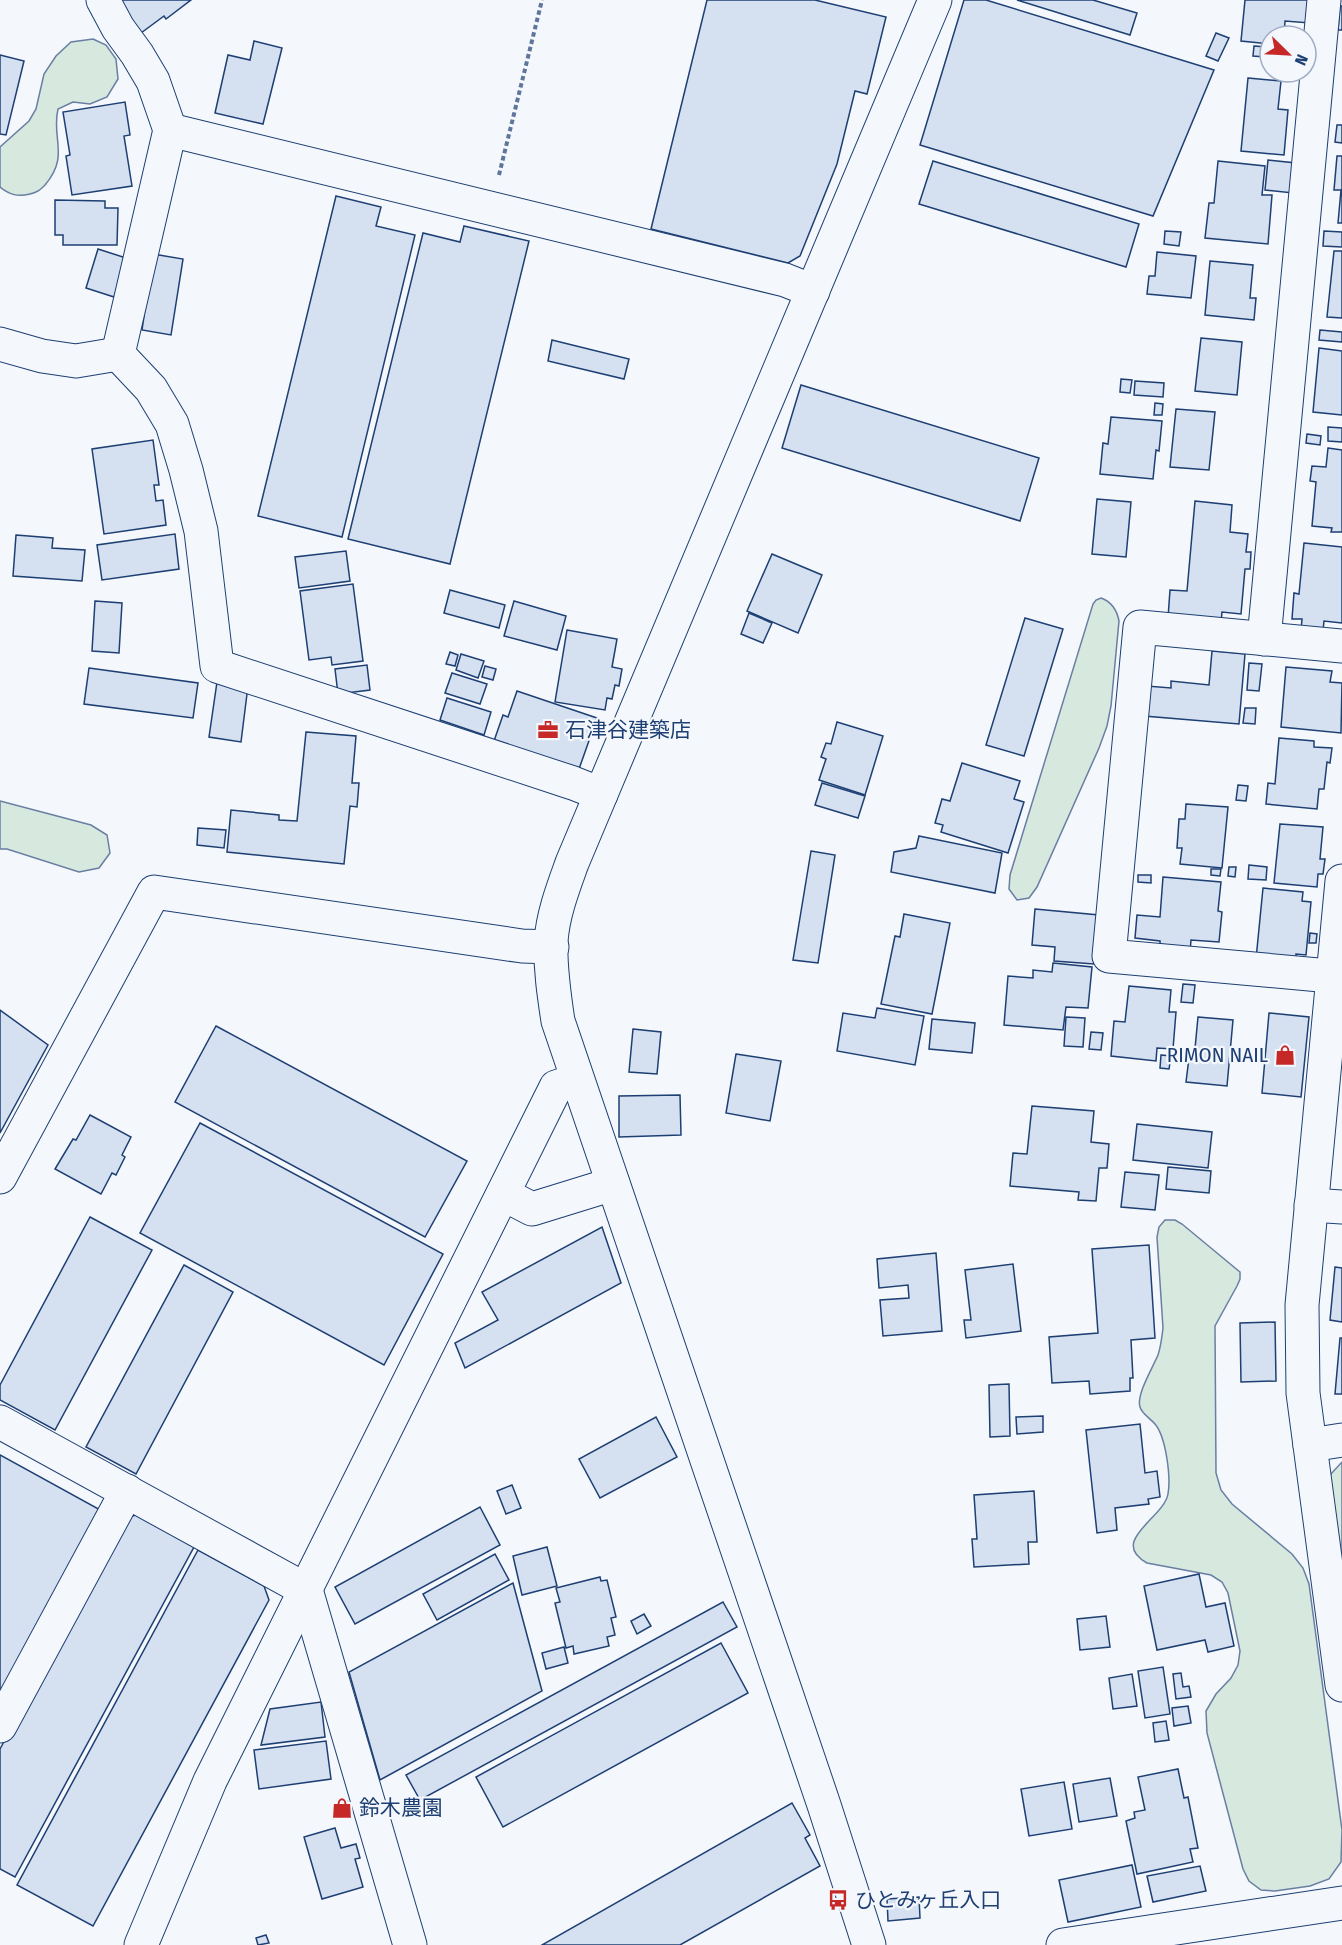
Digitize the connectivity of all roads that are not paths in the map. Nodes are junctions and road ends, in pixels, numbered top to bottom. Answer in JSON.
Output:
{"nodes":[{"id":1,"x":104,"y":0,"type":"edge"},
{"id":2,"x":935,"y":0,"type":"edge"},
{"id":3,"x":1324,"y":0,"type":"edge"},
{"id":4,"x":170,"y":130,"type":"junction"},
{"id":5,"x":813,"y":291,"type":"junction"},
{"id":6,"x":0,"y":344,"type":"edge"},
{"id":7,"x":118,"y":354,"type":"junction"},
{"id":8,"x":1264,"y":639,"type":"junction"},
{"id":9,"x":1342,"y":646,"type":"edge"},
{"id":10,"x":601,"y":794,"type":"junction"},
{"id":11,"x":1342,"y":881,"type":"edge"},
{"id":12,"x":552,"y":947,"type":"junction"},
{"id":13,"x":1337,"y":977,"type":"edge"},
{"id":14,"x":577,"y":1080,"type":"junction"},
{"id":15,"x":0,"y":1177,"type":"edge"},
{"id":16,"x":613,"y":1185,"type":"junction"},
{"id":17,"x":503,"y":1194,"type":"junction"},
{"id":18,"x":1327,"y":1206,"type":"edge"},
{"id":19,"x":0,"y":1422,"type":"edge"},
{"id":20,"x":1342,"y":1440,"type":"edge"},
{"id":21,"x":1310,"y":1445,"type":"junction"},
{"id":22,"x":127,"y":1491,"type":"junction"},
{"id":23,"x":306,"y":1590,"type":"junction"},
{"id":24,"x":1341,"y":1665,"type":"edge"},
{"id":25,"x":0,"y":1726,"type":"edge"},
{"id":26,"x":1342,"y":1903,"type":"edge"},
{"id":27,"x":141,"y":1945,"type":"edge"},
{"id":28,"x":410,"y":1945,"type":"edge"},
{"id":29,"x":869,"y":1945,"type":"edge"},
{"id":30,"x":1064,"y":1945,"type":"edge"}],
"edges":[{"from":1,"to":4,"type":"street"},
{"from":2,"to":5,"type":"street"},
{"from":3,"to":8,"type":"street"},
{"from":4,"to":5,"type":"street"},
{"from":4,"to":7,"type":"street"},
{"from":5,"to":10,"type":"street"},
{"from":6,"to":7,"type":"street"},
{"from":7,"to":10,"type":"street"},
{"from":8,"to":9,"type":"street"},
{"from":8,"to":13,"type":"street"},
{"from":10,"to":12,"type":"street"},
{"from":11,"to":13,"type":"street"},
{"from":12,"to":14,"type":"street"},
{"from":12,"to":15,"type":"street"},
{"from":13,"to":18,"type":"street"},
{"from":14,"to":16,"type":"street"},
{"from":14,"to":17,"type":"street"},
{"from":16,"to":17,"type":"street"},
{"from":16,"to":29,"type":"street"},
{"from":17,"to":23,"type":"street"},
{"from":18,"to":21,"type":"street"},
{"from":19,"to":22,"type":"street"},
{"from":20,"to":21,"type":"street"},
{"from":21,"to":24,"type":"street"},
{"from":22,"to":23,"type":"street"},
{"from":22,"to":25,"type":"street"},
{"from":23,"to":27,"type":"street"},
{"from":23,"to":28,"type":"street"},
{"from":26,"to":30,"type":"street"}]}
